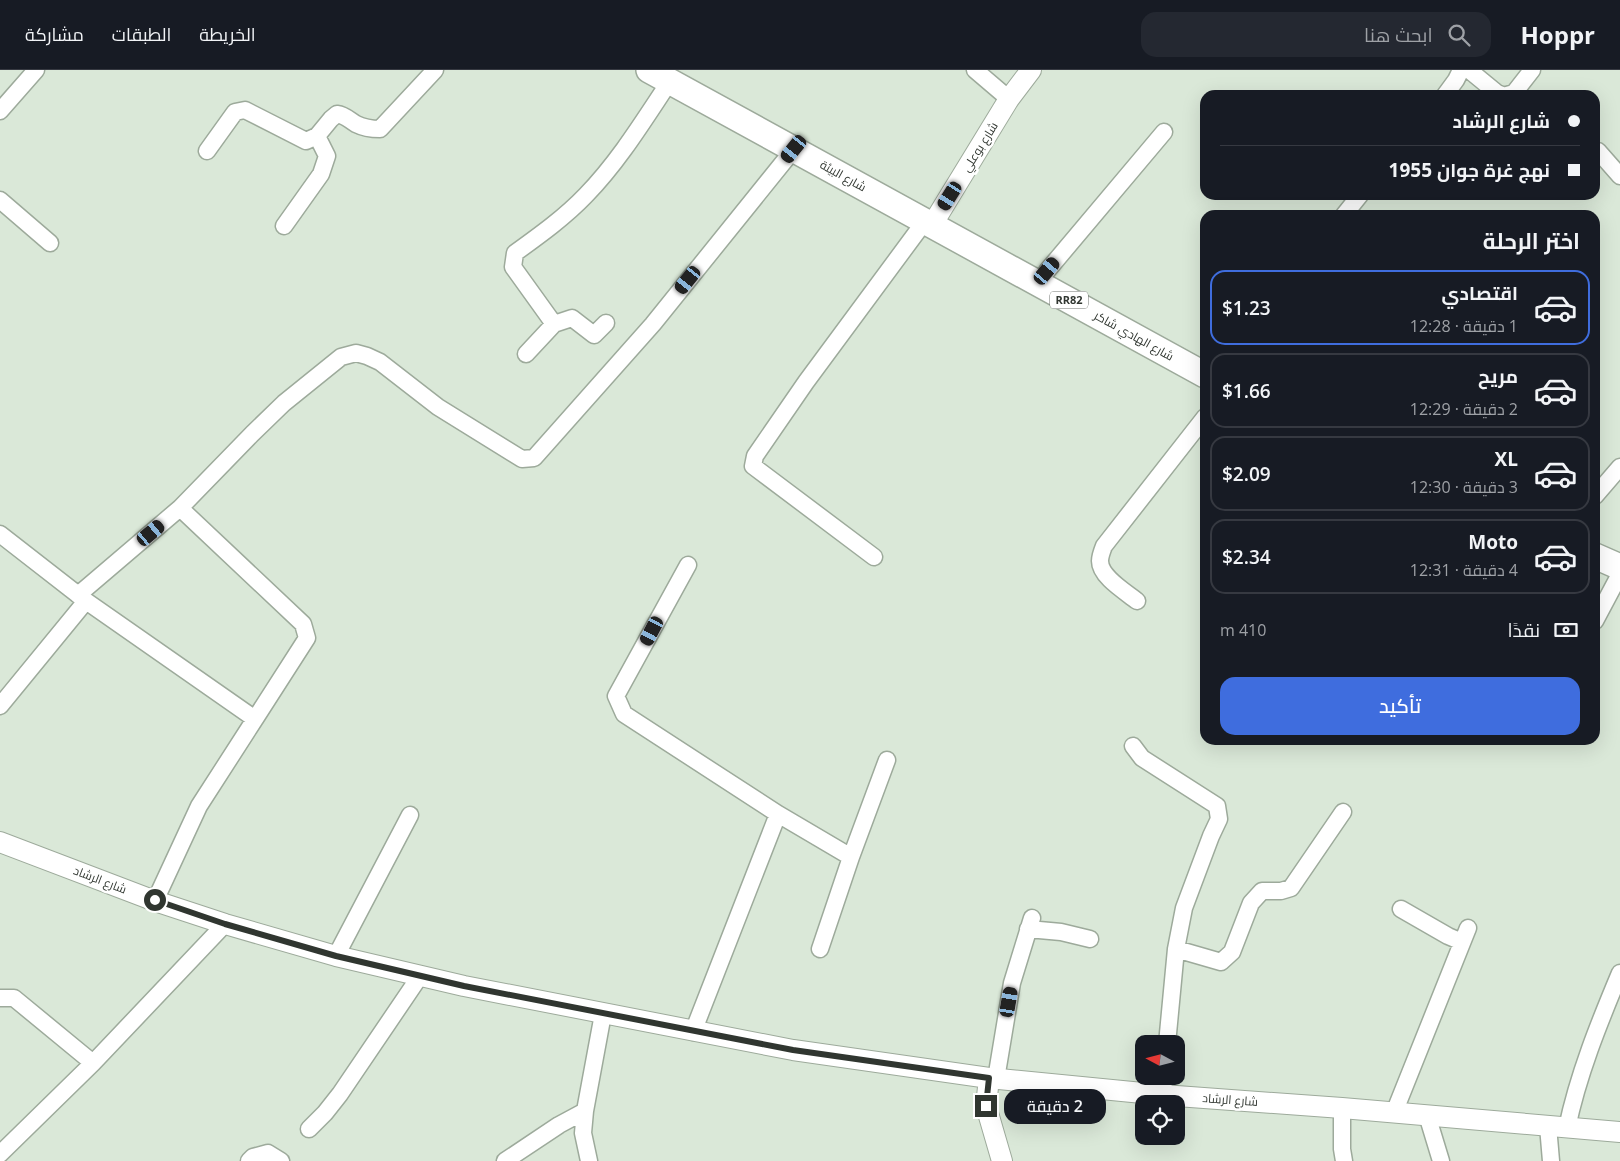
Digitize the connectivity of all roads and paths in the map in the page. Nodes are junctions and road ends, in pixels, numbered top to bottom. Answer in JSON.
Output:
{"nodes":[{"id":1,"x":36,"y":70,"type":"edge"},
{"id":2,"x":435,"y":70,"type":"edge"},
{"id":3,"x":648,"y":70,"type":"edge"},
{"id":4,"x":974,"y":70,"type":"edge"},
{"id":5,"x":1031,"y":70,"type":"edge"},
{"id":6,"x":1460,"y":70,"type":"edge"},
{"id":7,"x":1469,"y":70,"type":"edge"},
{"id":8,"x":1532,"y":70,"type":"edge"},
{"id":9,"x":674,"y":76,"type":"edge"},
{"id":10,"x":1449,"y":90,"type":"edge"},
{"id":11,"x":1492,"y":90,"type":"edge"},
{"id":12,"x":1516,"y":90,"type":"edge"},
{"id":13,"x":1010,"y":99,"type":"junction"},
{"id":14,"x":732,"y":107,"type":"junction"},
{"id":15,"x":0,"y":111,"type":"edge"},
{"id":16,"x":1164,"y":132,"type":"dead end"},
{"id":17,"x":317,"y":136,"type":"junction"},
{"id":18,"x":794,"y":149,"type":"junction"},
{"id":19,"x":207,"y":151,"type":"dead end"},
{"id":20,"x":1600,"y":153,"type":"edge"},
{"id":21,"x":1620,"y":176,"type":"edge"},
{"id":22,"x":0,"y":200,"type":"edge"},
{"id":23,"x":1356,"y":200,"type":"edge"},
{"id":24,"x":1348,"y":210,"type":"edge"},
{"id":25,"x":932,"y":220,"type":"junction"},
{"id":26,"x":284,"y":226,"type":"dead end"},
{"id":27,"x":50,"y":242,"type":"dead end"},
{"id":28,"x":1047,"y":271,"type":"junction"},
{"id":29,"x":606,"y":323,"type":"dead end"},
{"id":30,"x":554,"y":324,"type":"junction"},
{"id":31,"x":526,"y":354,"type":"dead end"},
{"id":32,"x":1200,"y":355,"type":"edge"},
{"id":33,"x":1200,"y":372,"type":"edge"},
{"id":34,"x":1200,"y":423,"type":"edge"},
{"id":35,"x":1620,"y":467,"type":"edge"},
{"id":36,"x":1600,"y":490,"type":"edge"},
{"id":37,"x":180,"y":508,"type":"junction"},
{"id":38,"x":0,"y":534,"type":"edge"},
{"id":39,"x":1600,"y":544,"type":"edge"},
{"id":40,"x":1620,"y":553,"type":"edge"},
{"id":41,"x":874,"y":557,"type":"dead end"},
{"id":42,"x":1600,"y":558,"type":"edge"},
{"id":43,"x":688,"y":565,"type":"dead end"},
{"id":44,"x":1620,"y":567,"type":"edge"},
{"id":45,"x":1620,"y":574,"type":"edge"},
{"id":46,"x":82,"y":598,"type":"junction"},
{"id":47,"x":1137,"y":601,"type":"dead end"},
{"id":48,"x":1600,"y":611,"type":"edge"},
{"id":49,"x":0,"y":706,"type":"edge"},
{"id":50,"x":255,"y":719,"type":"junction"},
{"id":51,"x":1133,"y":746,"type":"dead end"},
{"id":52,"x":887,"y":760,"type":"dead end"},
{"id":53,"x":1343,"y":812,"type":"dead end"},
{"id":54,"x":778,"y":814,"type":"junction"},
{"id":55,"x":410,"y":815,"type":"dead end"},
{"id":56,"x":3,"y":848,"type":"edge"},
{"id":57,"x":851,"y":857,"type":"junction"},
{"id":58,"x":155,"y":900,"type":"junction"},
{"id":59,"x":1401,"y":909,"type":"dead end"},
{"id":60,"x":225,"y":924,"type":"junction"},
{"id":61,"x":1090,"y":939,"type":"dead end"},
{"id":62,"x":820,"y":949,"type":"dead end"},
{"id":63,"x":1176,"y":950,"type":"junction"},
{"id":64,"x":336,"y":956,"type":"junction"},
{"id":65,"x":1620,"y":973,"type":"edge"},
{"id":66,"x":420,"y":976,"type":"junction"},
{"id":67,"x":0,"y":998,"type":"edge"},
{"id":68,"x":603,"y":1014,"type":"junction"},
{"id":69,"x":693,"y":1032,"type":"junction"},
{"id":70,"x":1168,"y":1035,"type":"edge"},
{"id":71,"x":93,"y":1063,"type":"junction"},
{"id":72,"x":992,"y":1079,"type":"junction"},
{"id":73,"x":1164,"y":1086,"type":"edge"},
{"id":74,"x":1342,"y":1108,"type":"junction"},
{"id":75,"x":585,"y":1111,"type":"junction"},
{"id":76,"x":1394,"y":1113,"type":"junction"},
{"id":77,"x":1427,"y":1116,"type":"junction"},
{"id":78,"x":1557,"y":1127,"type":"junction"},
{"id":79,"x":309,"y":1129,"type":"dead end"},
{"id":80,"x":1620,"y":1132,"type":"edge"},
{"id":81,"x":0,"y":1154,"type":"edge"},
{"id":82,"x":249,"y":1161,"type":"edge"},
{"id":83,"x":281,"y":1161,"type":"edge"},
{"id":84,"x":505,"y":1161,"type":"edge"},
{"id":85,"x":589,"y":1161,"type":"edge"},
{"id":86,"x":1002,"y":1161,"type":"edge"},
{"id":87,"x":1344,"y":1161,"type":"edge"},
{"id":88,"x":1441,"y":1161,"type":"edge"},
{"id":89,"x":1551,"y":1161,"type":"edge"}],
"edges":[{"from":1,"to":15,"type":"street"},
{"from":2,"to":17,"type":"street"},
{"from":3,"to":9,"type":"main road","name":"شارع البيئة","number":"RR82"},
{"from":4,"to":13,"type":"street"},
{"from":5,"to":13,"type":"street","name":"شارع بوعلي"},
{"from":6,"to":10,"type":"street"},
{"from":7,"to":11,"type":"street"},
{"from":8,"to":12,"type":"street"},
{"from":9,"to":14,"type":"main road","name":"شارع البيئة","number":"RR82"},
{"from":9,"to":30,"type":"street"},
{"from":13,"to":25,"type":"street","name":"شارع بوعلي"},
{"from":14,"to":18,"type":"main road","name":"شارع البيئة","number":"RR82"},
{"from":14,"to":25,"type":"main road","name":"شارع البيئة","number":"RR82"},
{"from":16,"to":28,"type":"street"},
{"from":17,"to":19,"type":"street"},
{"from":17,"to":26,"type":"street"},
{"from":18,"to":25,"type":"main road","name":"شارع البيئة","number":"RR82"},
{"from":18,"to":37,"type":"street"},
{"from":20,"to":21,"type":"street"},
{"from":22,"to":27,"type":"street"},
{"from":23,"to":24,"type":"street"},
{"from":25,"to":28,"type":"main road","name":"شارع الهادي شاكر","number":"RR82"},
{"from":25,"to":33,"type":"main road","name":"شارع الهادي شاكر","number":"RR82"},
{"from":25,"to":41,"type":"street"},
{"from":28,"to":32,"type":"main road","name":"شارع الهادي شاكر","number":"RR82"},
{"from":29,"to":30,"type":"street"},
{"from":30,"to":31,"type":"street"},
{"from":34,"to":47,"type":"street"},
{"from":35,"to":36,"type":"street"},
{"from":37,"to":46,"type":"street"},
{"from":37,"to":50,"type":"street"},
{"from":38,"to":46,"type":"street"},
{"from":39,"to":40,"type":"main road"},
{"from":42,"to":44,"type":"main road"},
{"from":43,"to":54,"type":"street"},
{"from":45,"to":48,"type":"street"},
{"from":46,"to":49,"type":"street"},
{"from":46,"to":50,"type":"street"},
{"from":50,"to":58,"type":"street"},
{"from":51,"to":63,"type":"street"},
{"from":52,"to":57,"type":"street"},
{"from":53,"to":63,"type":"street"},
{"from":54,"to":57,"type":"street"},
{"from":54,"to":69,"type":"street"},
{"from":55,"to":64,"type":"street"},
{"from":56,"to":58,"type":"street","name":"شارع الرشاد"},
{"from":57,"to":62,"type":"street"},
{"from":58,"to":60,"type":"street","name":"شارع الرشاد"},
{"from":59,"to":76,"type":"street"},
{"from":60,"to":64,"type":"street","name":"شارع الرشاد"},
{"from":60,"to":71,"type":"street"},
{"from":61,"to":72,"type":"street"},
{"from":63,"to":70,"type":"street"},
{"from":64,"to":66,"type":"street","name":"شارع الرشاد"},
{"from":65,"to":78,"type":"street"},
{"from":66,"to":68,"type":"street","name":"شارع الرشاد"},
{"from":66,"to":79,"type":"street"},
{"from":67,"to":71,"type":"street"},
{"from":68,"to":69,"type":"street","name":"شارع الرشاد"},
{"from":68,"to":75,"type":"street"},
{"from":69,"to":72,"type":"street","name":"شارع الرشاد"},
{"from":71,"to":81,"type":"street"},
{"from":72,"to":73,"type":"street","name":"شارع الرشاد"},
{"from":72,"to":86,"type":"street"},
{"from":73,"to":74,"type":"street","name":"شارع الرشاد"},
{"from":74,"to":76,"type":"street","name":"شارع الرشاد"},
{"from":74,"to":87,"type":"street"},
{"from":75,"to":84,"type":"street"},
{"from":75,"to":85,"type":"street"},
{"from":76,"to":77,"type":"street","name":"شارع الرشاد"},
{"from":77,"to":78,"type":"street","name":"شارع الرشاد"},
{"from":77,"to":88,"type":"street"},
{"from":78,"to":80,"type":"street","name":"شارع الرشاد"},
{"from":78,"to":89,"type":"street"},
{"from":82,"to":83,"type":"street"}]}
